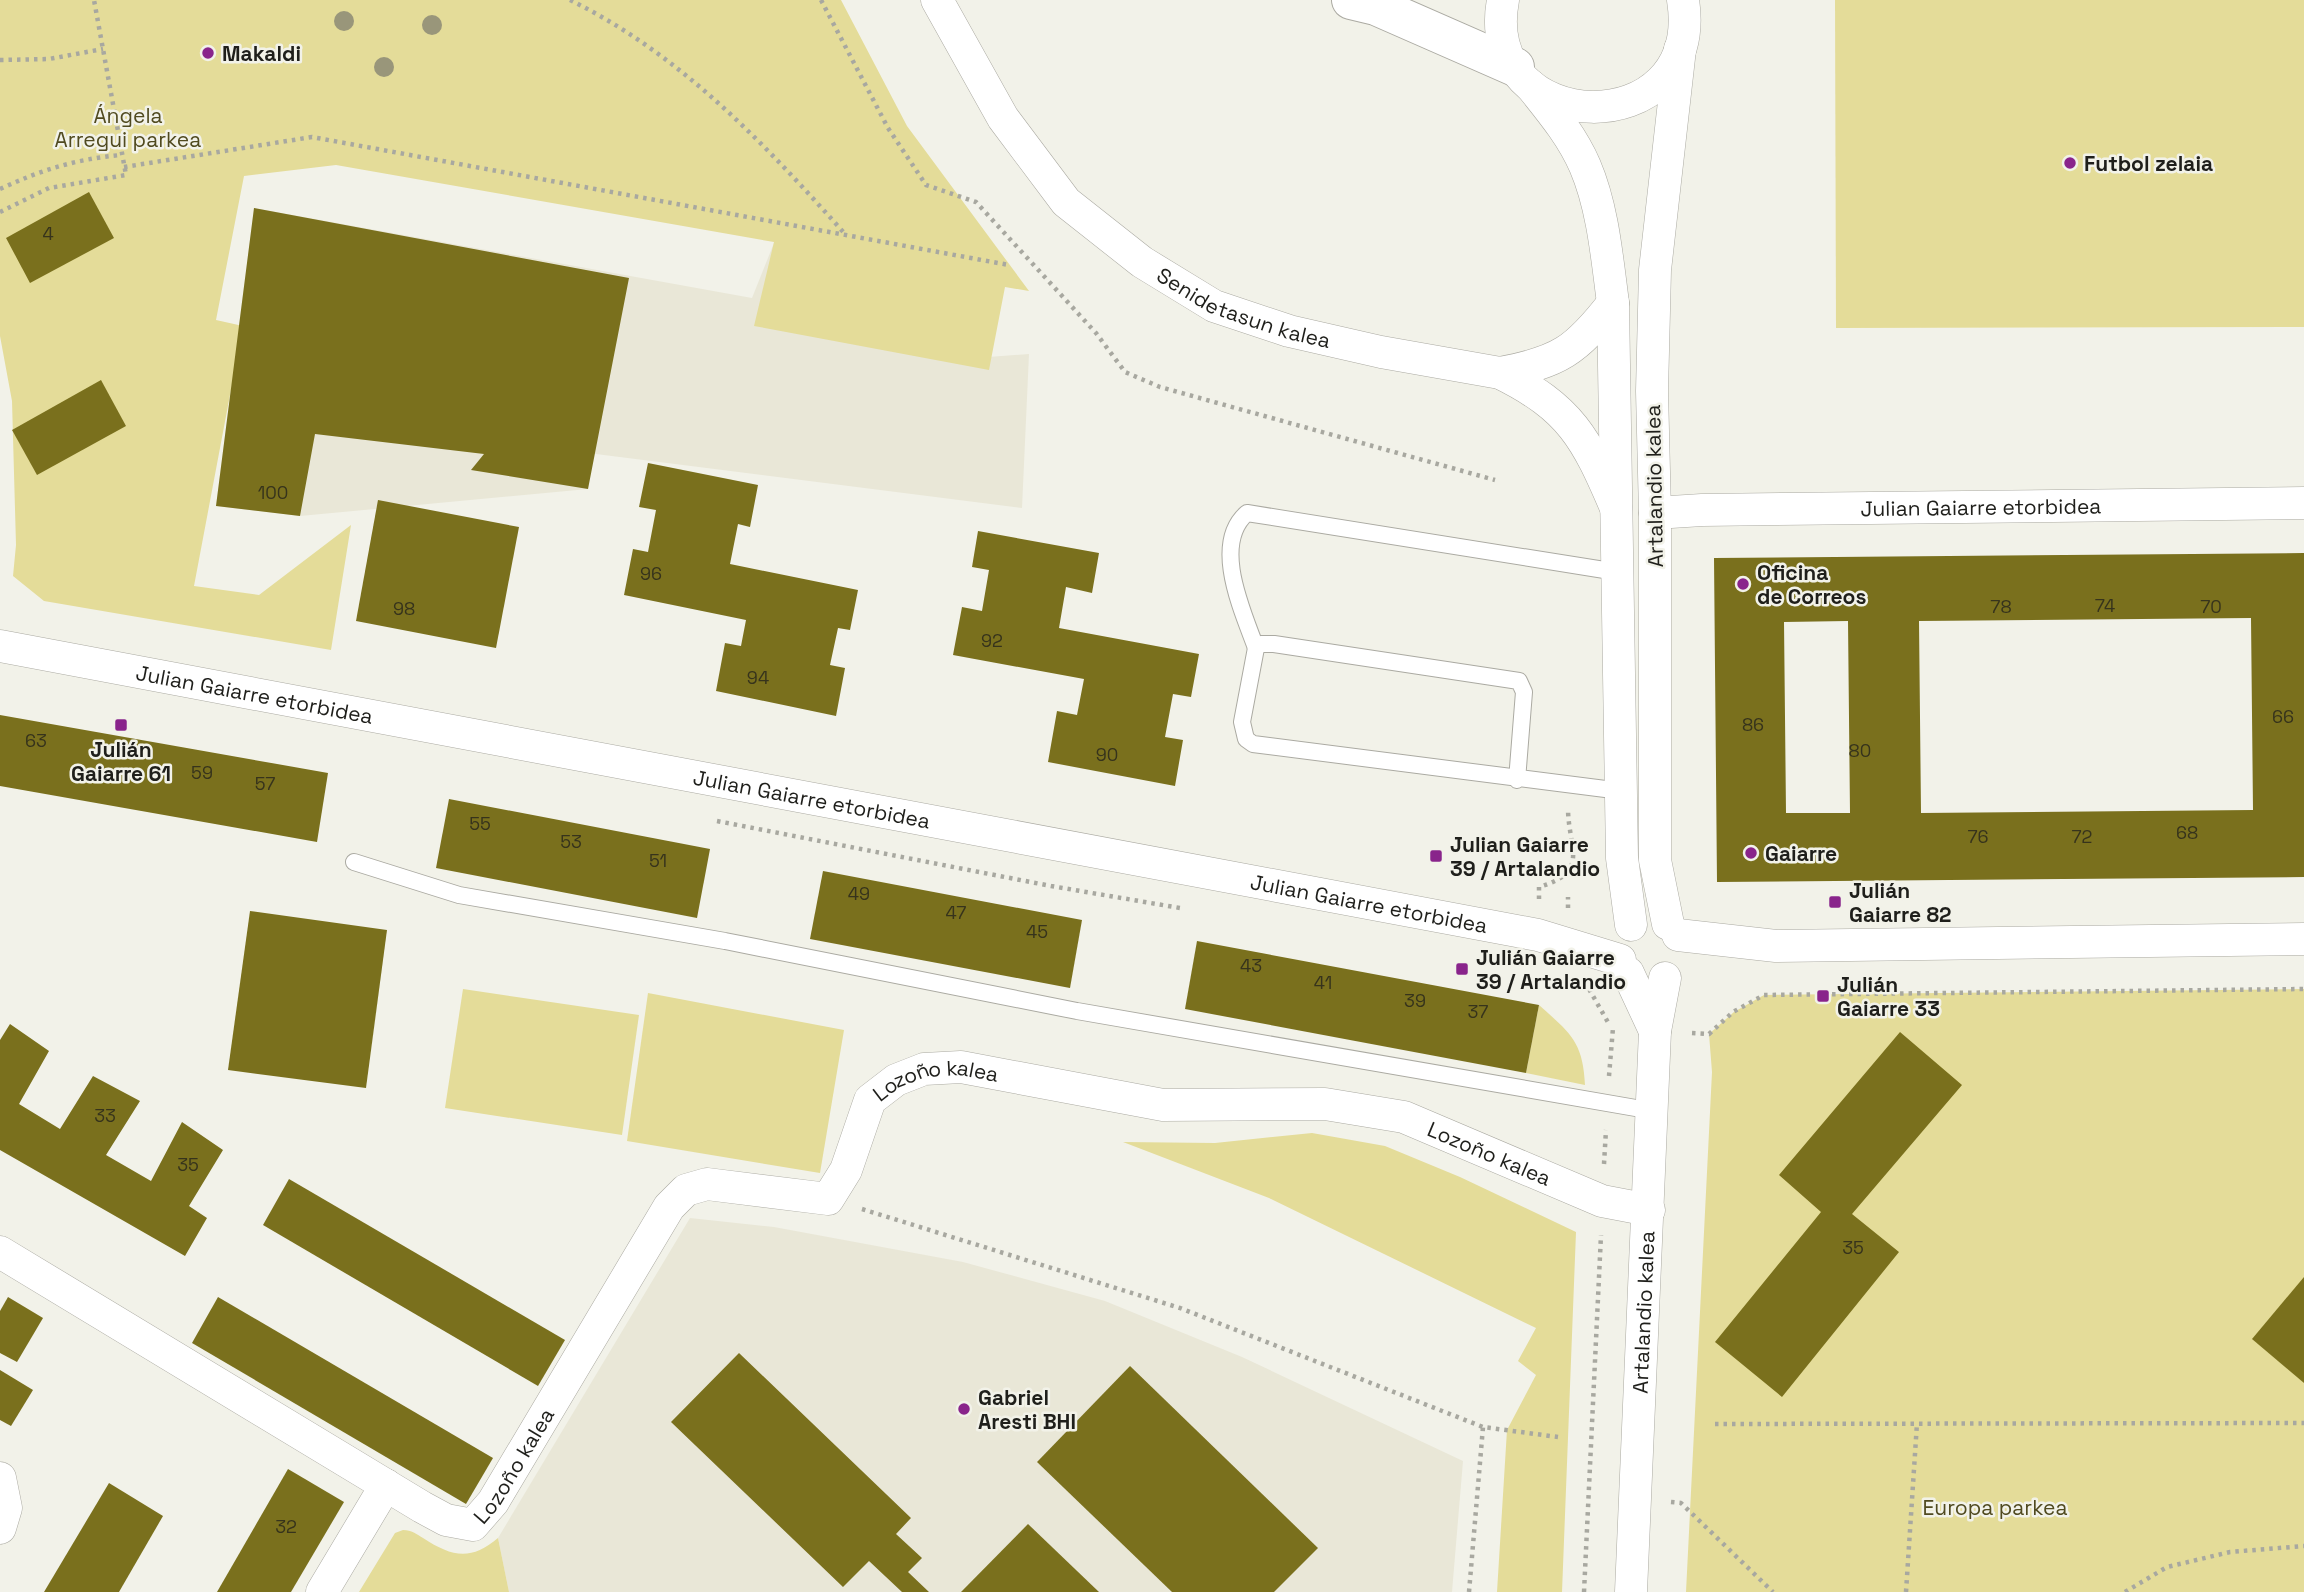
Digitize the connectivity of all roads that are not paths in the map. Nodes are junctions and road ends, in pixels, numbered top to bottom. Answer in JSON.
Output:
{"nodes":[{"id":1,"x":937,"y":0,"type":"edge"},
{"id":2,"x":1351,"y":0,"type":"edge"},
{"id":3,"x":1503,"y":0,"type":"edge"},
{"id":4,"x":1688,"y":5,"type":"edge"},
{"id":5,"x":1680,"y":49,"type":"junction"},
{"id":6,"x":1523,"y":76,"type":"junction"},
{"id":7,"x":1613,"y":303,"type":"junction"},
{"id":8,"x":1507,"y":376,"type":"junction"},
{"id":9,"x":2304,"y":503,"type":"edge"},
{"id":10,"x":1616,"y":508,"type":"junction"},
{"id":11,"x":1655,"y":513,"type":"junction"},
{"id":12,"x":1617,"y":572,"type":"junction"},
{"id":13,"x":0,"y":646,"type":"edge"},
{"id":14,"x":1256,"y":648,"type":"junction"},
{"id":15,"x":1517,"y":780,"type":"junction"},
{"id":16,"x":1621,"y":790,"type":"junction"},
{"id":17,"x":354,"y":863,"type":"dead end"},
{"id":18,"x":1631,"y":926,"type":"junction"},
{"id":19,"x":1673,"y":930,"type":"junction"},
{"id":20,"x":2304,"y":939,"type":"edge"},
{"id":21,"x":1624,"y":967,"type":"junction"},
{"id":22,"x":1665,"y":978,"type":"junction"},
{"id":23,"x":1655,"y":1031,"type":"junction"},
{"id":24,"x":1653,"y":1111,"type":"junction"},
{"id":25,"x":1649,"y":1210,"type":"junction"},
{"id":26,"x":0,"y":1252,"type":"edge"},
{"id":27,"x":0,"y":1478,"type":"edge"},
{"id":28,"x":386,"y":1485,"type":"junction"},
{"id":29,"x":0,"y":1528,"type":"edge"},
{"id":30,"x":322,"y":1592,"type":"edge"},
{"id":31,"x":1631,"y":1592,"type":"edge"}],
"edges":[{"from":1,"to":8,"type":"street","name":"Senidetasun kalea"},
{"from":2,"to":6,"type":"main road"},
{"from":3,"to":6,"type":"street","name":"Artalandio kalea"},
{"from":4,"to":5,"type":"street","name":"Artalandio kalea"},
{"from":5,"to":6,"type":"street"},
{"from":5,"to":11,"type":"street","name":"Artalandio kalea"},
{"from":6,"to":7,"type":"street","name":"Artalandio kalea"},
{"from":7,"to":8,"type":"street"},
{"from":7,"to":10,"type":"street","name":"Artalandio kalea"},
{"from":8,"to":10,"type":"street","name":"Senidetasun kalea"},
{"from":9,"to":11,"type":"street","name":"Julian Gaiarre etorbidea"},
{"from":10,"to":12,"type":"street","name":"Artalandio kalea"},
{"from":11,"to":19,"type":"street","name":"Artalandio kalea"},
{"from":12,"to":14,"type":"lane"},
{"from":12,"to":16,"type":"street","name":"Artalandio kalea"},
{"from":13,"to":21,"type":"street","name":"Julian Gaiarre etorbidea"},
{"from":14,"to":15,"type":"lane"},
{"from":14,"to":15,"type":"lane"},
{"from":15,"to":16,"type":"lane"},
{"from":16,"to":18,"type":"street","name":"Artalandio kalea"},
{"from":17,"to":24,"type":"lane"},
{"from":18,"to":19,"type":"street"},
{"from":18,"to":21,"type":"street"},
{"from":19,"to":20,"type":"street"},
{"from":19,"to":22,"type":"street"},
{"from":21,"to":22,"type":"street"},
{"from":21,"to":23,"type":"street","name":"Artalandio kalea"},
{"from":22,"to":23,"type":"street","name":"Artalandio kalea"},
{"from":23,"to":24,"type":"street","name":"Artalandio kalea"},
{"from":24,"to":25,"type":"street","name":"Artalandio kalea"},
{"from":25,"to":28,"type":"street","name":"Lozoño kalea"},
{"from":25,"to":31,"type":"street","name":"Artalandio kalea"},
{"from":26,"to":28,"type":"street","name":"Lozoño kalea"},
{"from":27,"to":29,"type":"street"},
{"from":28,"to":30,"type":"street"}]}
